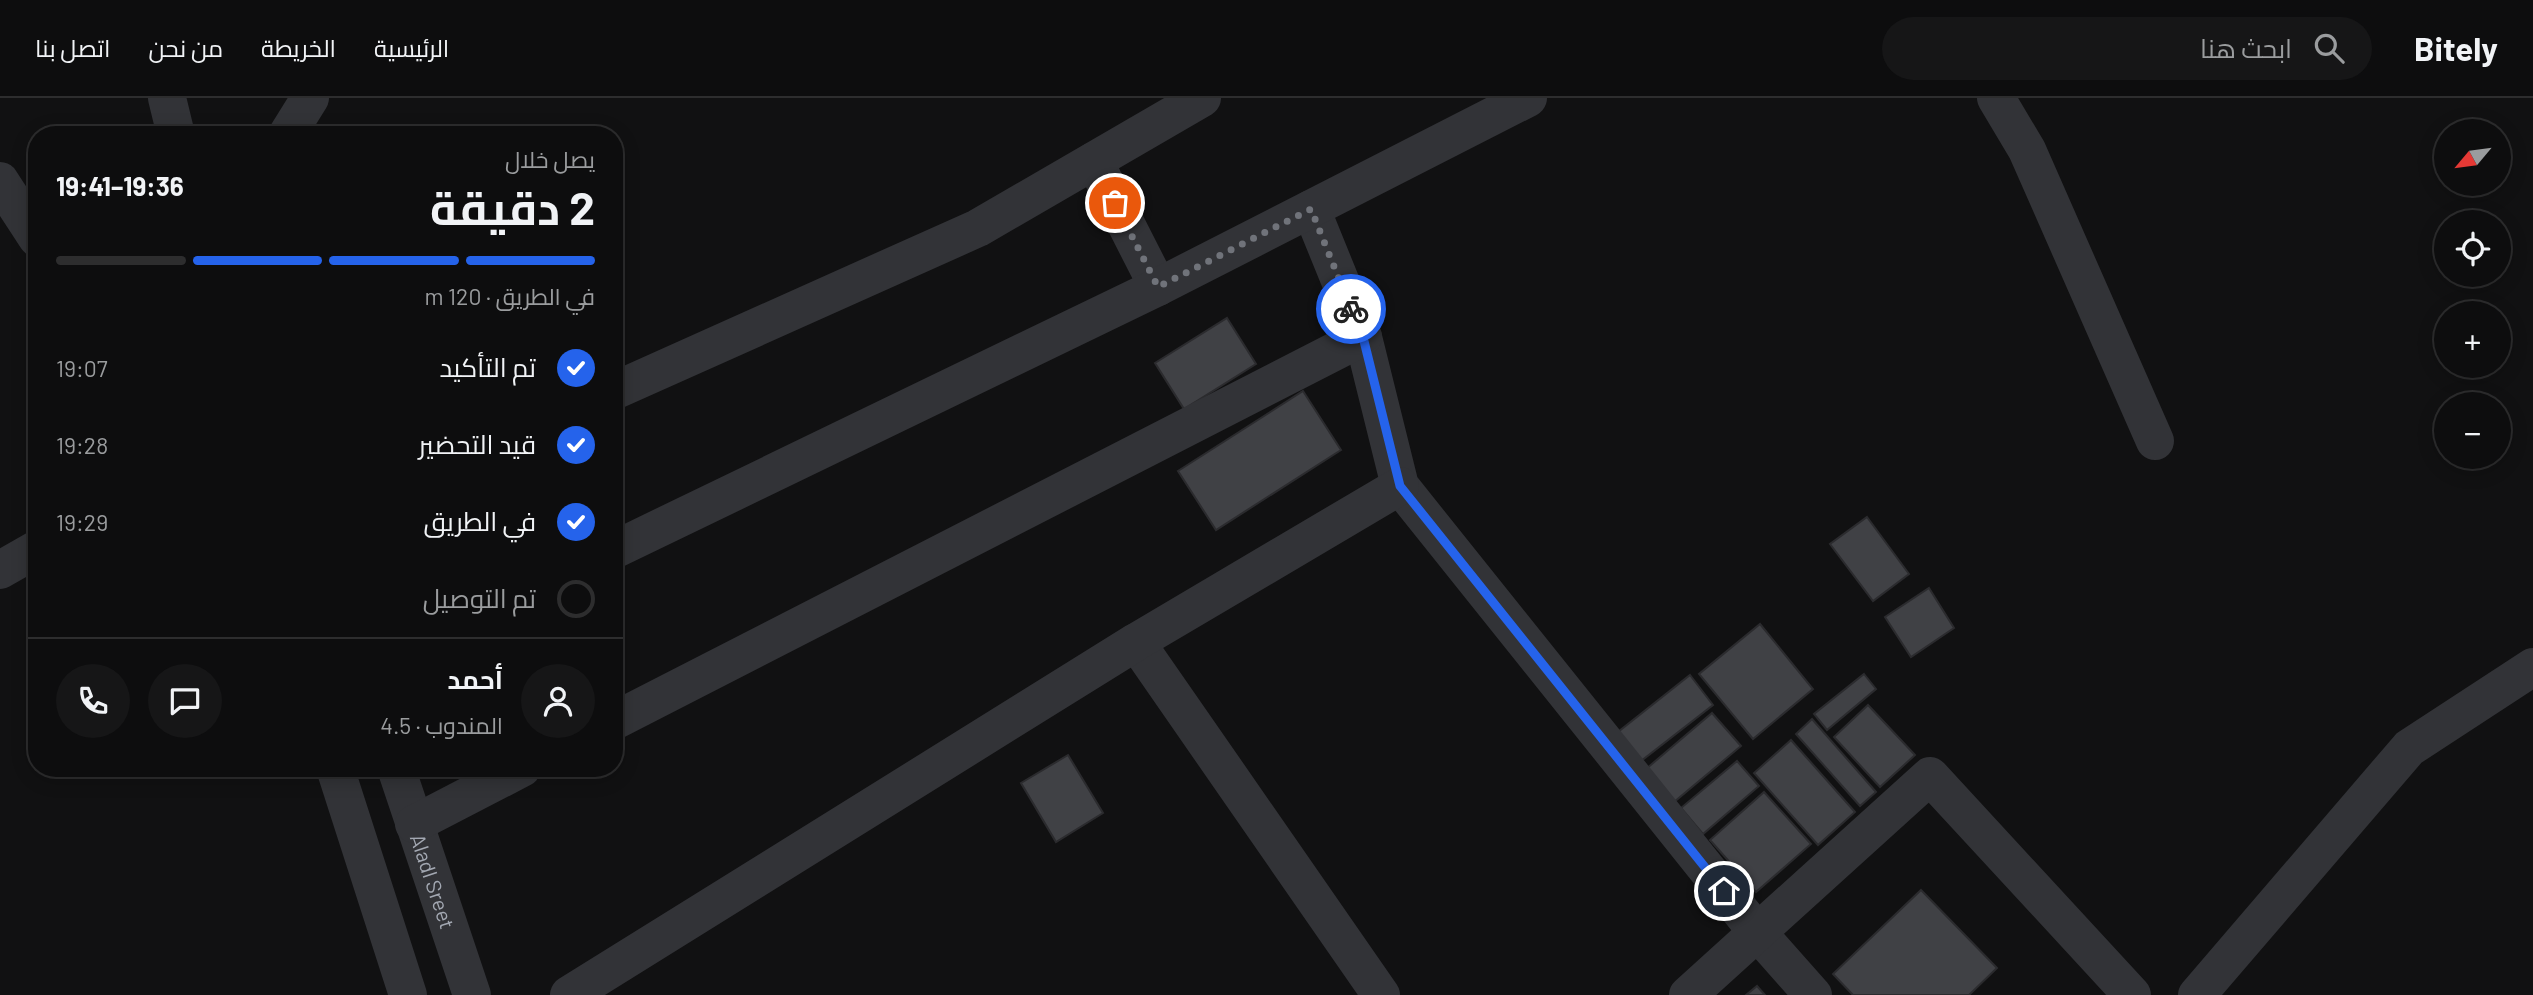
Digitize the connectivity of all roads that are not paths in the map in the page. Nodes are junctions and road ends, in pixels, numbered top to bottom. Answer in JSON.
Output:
{"nodes":[{"id":1,"x":167,"y":98,"type":"edge"},
{"id":2,"x":310,"y":98,"type":"edge"},
{"id":3,"x":1202,"y":98,"type":"edge"},
{"id":4,"x":1528,"y":98,"type":"edge"},
{"id":5,"x":1996,"y":98,"type":"edge"},
{"id":6,"x":174,"y":126,"type":"edge"},
{"id":7,"x":293,"y":126,"type":"edge"},
{"id":8,"x":1094,"y":161,"type":"junction"},
{"id":9,"x":0,"y":181,"type":"edge"},
{"id":10,"x":1311,"y":209,"type":"junction"},
{"id":11,"x":28,"y":224,"type":"edge"},
{"id":12,"x":1158,"y":287,"type":"junction"},
{"id":13,"x":1363,"y":337,"type":"junction"},
{"id":14,"x":623,"y":387,"type":"edge"},
{"id":15,"x":2155,"y":441,"type":"dead end"},
{"id":16,"x":1400,"y":486,"type":"junction"},
{"id":17,"x":623,"y":546,"type":"edge"},
{"id":18,"x":28,"y":554,"type":"edge"},
{"id":19,"x":0,"y":570,"type":"edge"},
{"id":20,"x":1136,"y":642,"type":"junction"},
{"id":21,"x":2533,"y":667,"type":"edge"},
{"id":22,"x":623,"y":716,"type":"edge"},
{"id":23,"x":338,"y":777,"type":"edge"},
{"id":24,"x":399,"y":777,"type":"edge"},
{"id":25,"x":505,"y":777,"type":"edge"},
{"id":26,"x":414,"y":824,"type":"junction"},
{"id":27,"x":1758,"y":933,"type":"junction"},
{"id":28,"x":408,"y":995,"type":"edge"},
{"id":29,"x":472,"y":995,"type":"edge"},
{"id":30,"x":569,"y":995,"type":"edge"},
{"id":31,"x":1381,"y":995,"type":"edge"},
{"id":32,"x":1688,"y":995,"type":"edge"},
{"id":33,"x":1813,"y":995,"type":"edge"},
{"id":34,"x":2132,"y":995,"type":"edge"},
{"id":35,"x":2197,"y":995,"type":"edge"}],
"edges":[{"from":1,"to":6,"type":"street"},
{"from":2,"to":7,"type":"street"},
{"from":3,"to":8,"type":"street"},
{"from":4,"to":10,"type":"street"},
{"from":5,"to":15,"type":"street"},
{"from":8,"to":12,"type":"street"},
{"from":8,"to":14,"type":"street"},
{"from":9,"to":11,"type":"street"},
{"from":10,"to":12,"type":"street"},
{"from":10,"to":13,"type":"street"},
{"from":12,"to":17,"type":"street"},
{"from":13,"to":16,"type":"street"},
{"from":13,"to":22,"type":"street"},
{"from":16,"to":20,"type":"street"},
{"from":16,"to":27,"type":"street"},
{"from":18,"to":19,"type":"street"},
{"from":20,"to":30,"type":"street"},
{"from":20,"to":31,"type":"street"},
{"from":21,"to":35,"type":"street"},
{"from":23,"to":28,"type":"street"},
{"from":24,"to":26,"type":"street","name":"Aladl Sreet"},
{"from":25,"to":26,"type":"street"},
{"from":26,"to":29,"type":"street","name":"Aladl Sreet"},
{"from":27,"to":32,"type":"street"},
{"from":27,"to":33,"type":"street"},
{"from":27,"to":34,"type":"street"}]}
